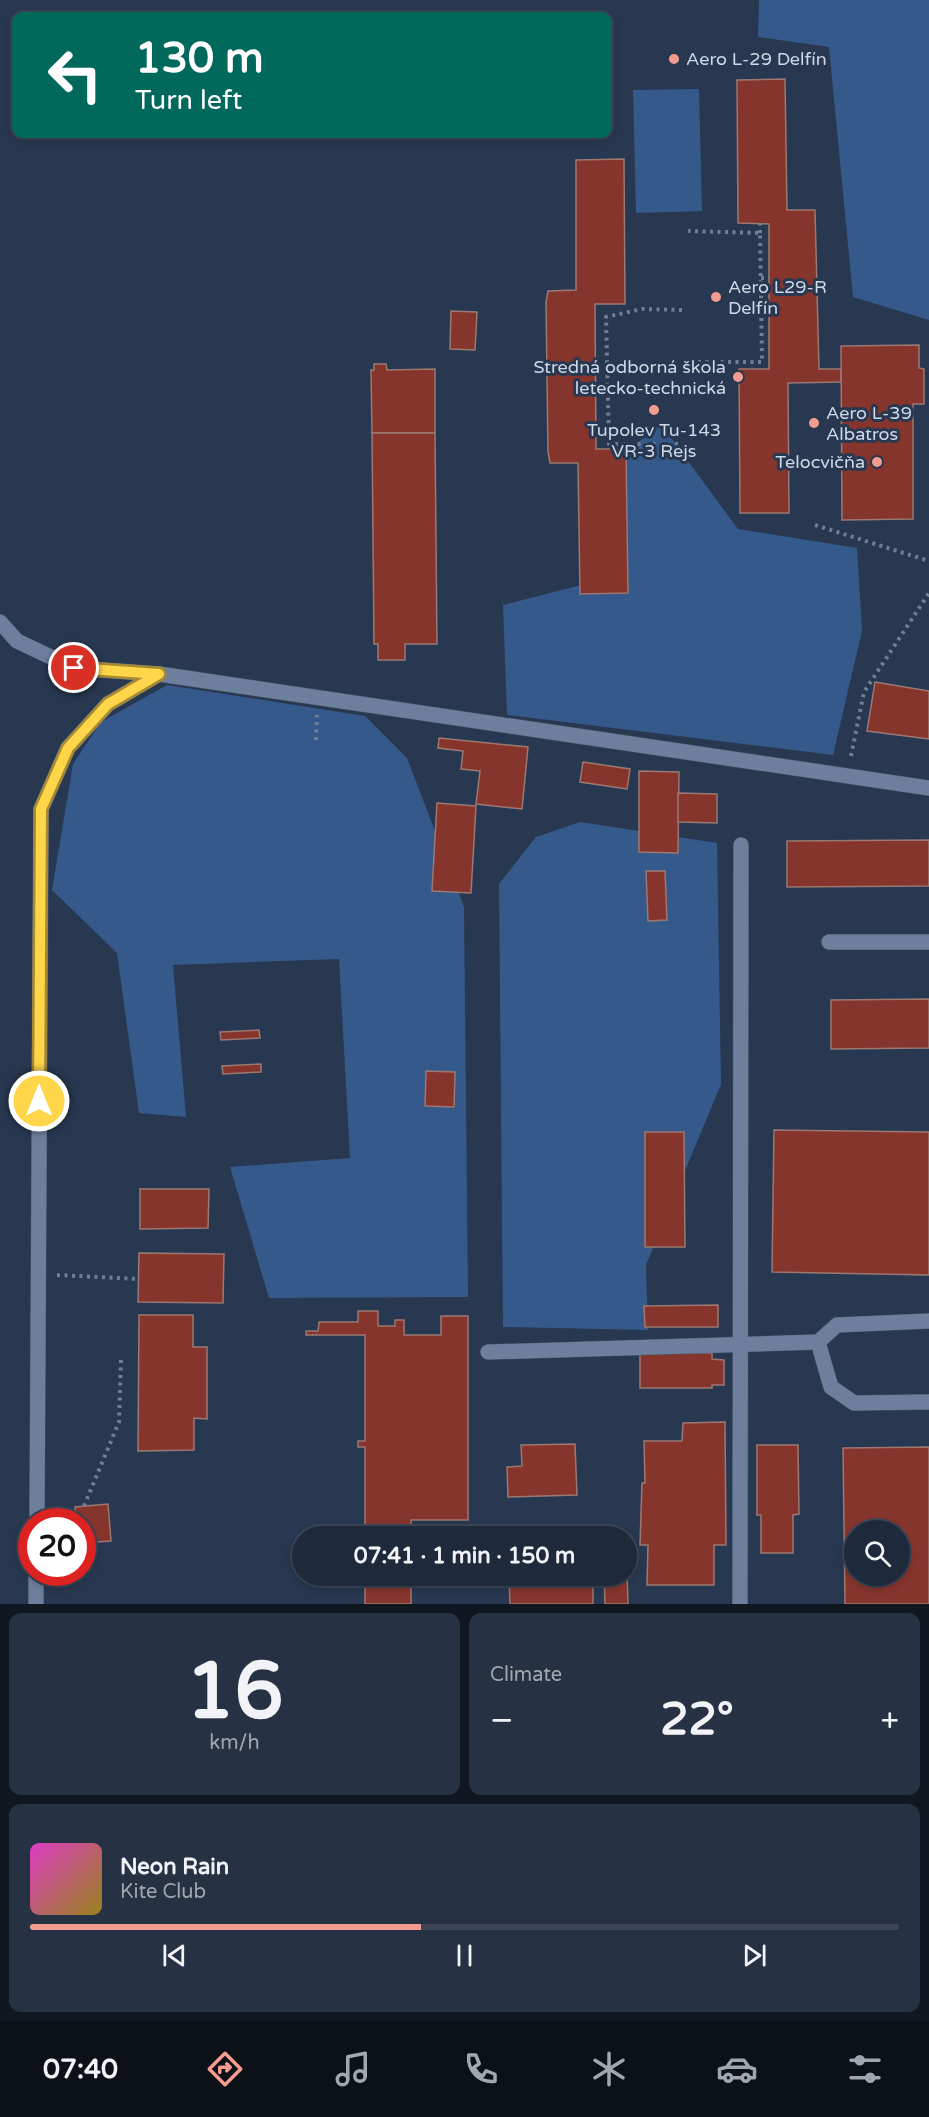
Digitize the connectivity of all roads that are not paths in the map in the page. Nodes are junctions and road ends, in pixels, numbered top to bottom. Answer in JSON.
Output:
{"nodes":[{"id":1,"x":0,"y":622,"type":"edge"},
{"id":2,"x":159,"y":674,"type":"junction"},
{"id":3,"x":929,"y":788,"type":"edge"},
{"id":4,"x":741,"y":845,"type":"dead end"},
{"id":5,"x":829,"y":942,"type":"dead end"},
{"id":6,"x":929,"y":942,"type":"edge"},
{"id":7,"x":929,"y":1321,"type":"edge"},
{"id":8,"x":742,"y":1342,"type":"junction"},
{"id":9,"x":818,"y":1342,"type":"junction"},
{"id":10,"x":488,"y":1352,"type":"dead end"},
{"id":11,"x":929,"y":1402,"type":"edge"},
{"id":12,"x":37,"y":1508,"type":"edge"},
{"id":13,"x":36,"y":1586,"type":"edge"},
{"id":14,"x":36,"y":1604,"type":"edge"},
{"id":15,"x":740,"y":1604,"type":"edge"}],
"edges":[{"from":1,"to":2,"type":"lane"},
{"from":2,"to":3,"type":"lane"},
{"from":2,"to":12,"type":"lane"},
{"from":4,"to":8,"type":"lane"},
{"from":5,"to":6,"type":"lane"},
{"from":7,"to":9,"type":"lane"},
{"from":8,"to":9,"type":"lane"},
{"from":8,"to":10,"type":"lane"},
{"from":8,"to":15,"type":"lane"},
{"from":9,"to":11,"type":"lane"},
{"from":13,"to":14,"type":"lane"}]}
